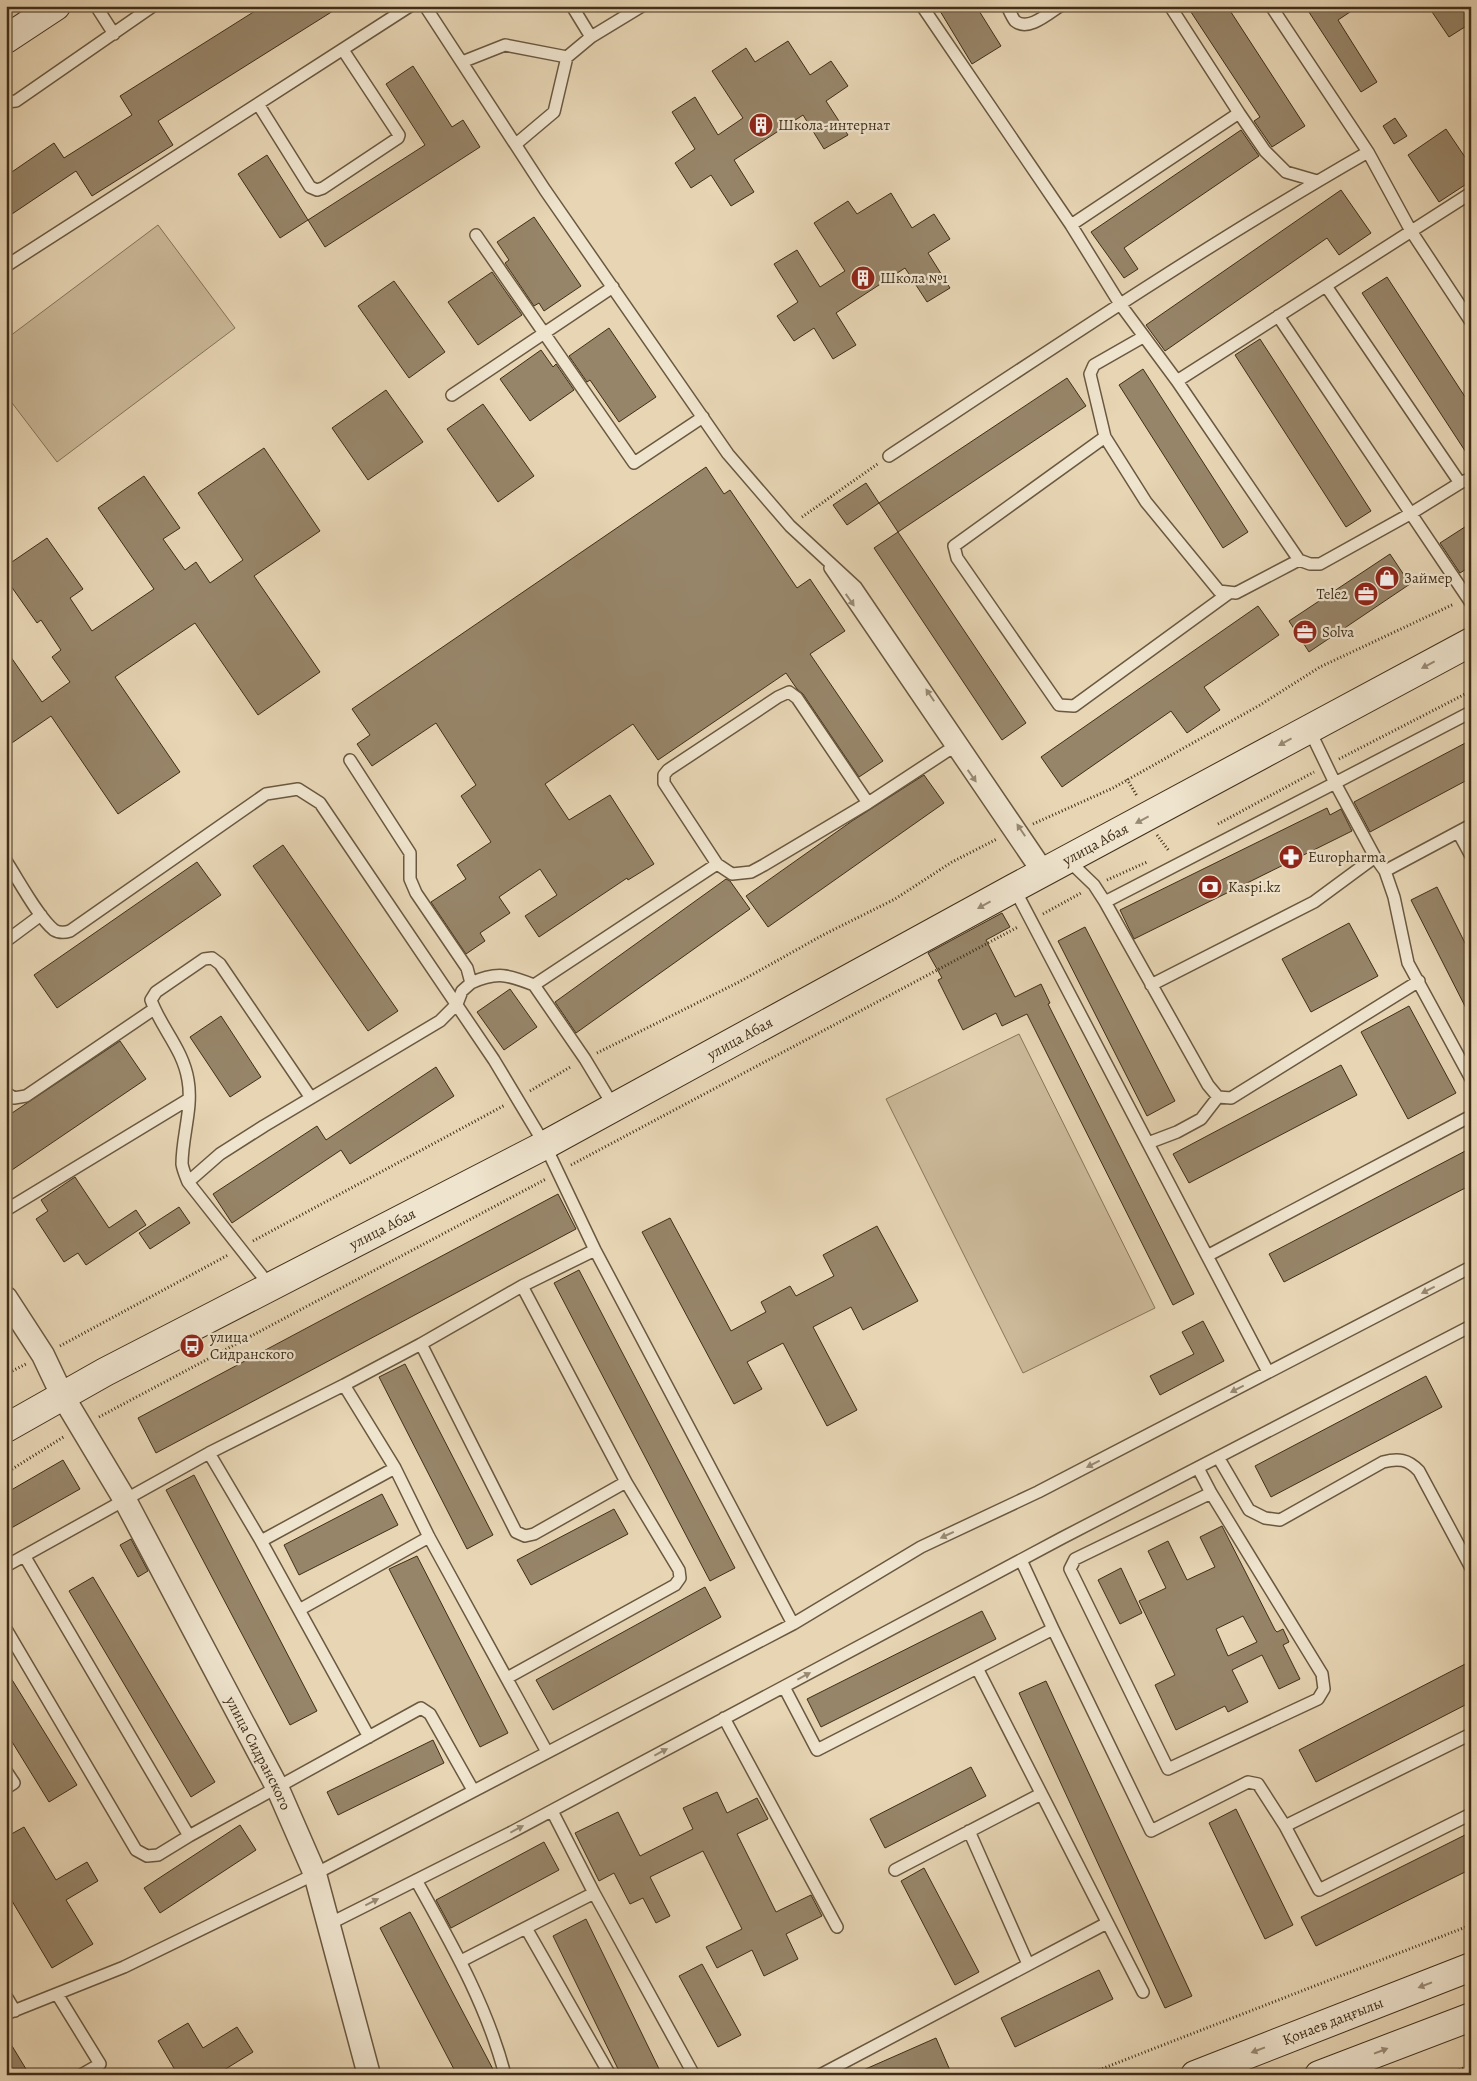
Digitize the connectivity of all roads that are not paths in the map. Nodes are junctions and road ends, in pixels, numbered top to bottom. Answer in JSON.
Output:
{"nodes":[{"id":1,"x":56,"y":6,"type":"edge"},
{"id":2,"x":96,"y":6,"type":"edge"},
{"id":3,"x":153,"y":6,"type":"edge"},
{"id":4,"x":410,"y":6,"type":"edge"},
{"id":5,"x":425,"y":6,"type":"edge"},
{"id":6,"x":572,"y":6,"type":"edge"},
{"id":7,"x":642,"y":6,"type":"edge"},
{"id":8,"x":922,"y":6,"type":"edge"},
{"id":9,"x":1007,"y":6,"type":"edge"},
{"id":10,"x":1060,"y":6,"type":"edge"},
{"id":11,"x":1170,"y":6,"type":"edge"},
{"id":12,"x":1271,"y":6,"type":"edge"},
{"id":13,"x":114,"y":34,"type":"junction"},
{"id":14,"x":591,"y":37,"type":"junction"},
{"id":15,"x":6,"y":40,"type":"edge"},
{"id":16,"x":343,"y":50,"type":"junction"},
{"id":17,"x":567,"y":57,"type":"junction"},
{"id":18,"x":462,"y":62,"type":"junction"},
{"id":19,"x":6,"y":102,"type":"edge"},
{"id":20,"x":258,"y":104,"type":"junction"},
{"id":21,"x":1239,"y":113,"type":"junction"},
{"id":22,"x":516,"y":144,"type":"junction"},
{"id":23,"x":1368,"y":152,"type":"junction"},
{"id":24,"x":1317,"y":181,"type":"junction"},
{"id":25,"x":1471,"y":193,"type":"edge"},
{"id":26,"x":1071,"y":225,"type":"junction"},
{"id":27,"x":1411,"y":231,"type":"junction"},
{"id":28,"x":476,"y":235,"type":"dead end"},
{"id":29,"x":6,"y":266,"type":"edge"},
{"id":30,"x":1326,"y":286,"type":"junction"},
{"id":31,"x":613,"y":287,"type":"junction"},
{"id":32,"x":1120,"y":304,"type":"junction"},
{"id":33,"x":1278,"y":316,"type":"junction"},
{"id":34,"x":1471,"y":322,"type":"edge"},
{"id":35,"x":544,"y":333,"type":"junction"},
{"id":36,"x":1143,"y":337,"type":"junction"},
{"id":37,"x":1177,"y":381,"type":"junction"},
{"id":38,"x":452,"y":395,"type":"dead end"},
{"id":39,"x":703,"y":418,"type":"junction"},
{"id":40,"x":1105,"y":437,"type":"junction"},
{"id":41,"x":889,"y":456,"type":"road end"},
{"id":42,"x":1465,"y":480,"type":"edge"},
{"id":43,"x":1410,"y":514,"type":"junction"},
{"id":44,"x":1299,"y":560,"type":"junction"},
{"id":45,"x":1229,"y":593,"type":"junction"},
{"id":46,"x":1469,"y":600,"type":"edge"},
{"id":47,"x":1471,"y":642,"type":"edge"},
{"id":48,"x":1471,"y":712,"type":"edge"},
{"id":49,"x":1309,"y":729,"type":"junction"},
{"id":50,"x":957,"y":745,"type":"junction"},
{"id":51,"x":350,"y":760,"type":"dead end"},
{"id":52,"x":1335,"y":783,"type":"junction"},
{"id":53,"x":868,"y":803,"type":"junction"},
{"id":54,"x":1471,"y":825,"type":"edge"},
{"id":55,"x":1458,"y":832,"type":"junction"},
{"id":56,"x":1471,"y":856,"type":"edge"},
{"id":57,"x":1375,"y":857,"type":"junction"},
{"id":58,"x":6,"y":861,"type":"edge"},
{"id":59,"x":717,"y":864,"type":"junction"},
{"id":60,"x":1052,"y":868,"type":"junction"},
{"id":61,"x":1386,"y":871,"type":"junction"},
{"id":62,"x":1014,"y":888,"type":"junction"},
{"id":63,"x":1105,"y":902,"type":"junction"},
{"id":64,"x":41,"y":915,"type":"junction"},
{"id":65,"x":6,"y":941,"type":"edge"},
{"id":66,"x":1419,"y":981,"type":"junction"},
{"id":67,"x":471,"y":983,"type":"junction"},
{"id":68,"x":534,"y":985,"type":"junction"},
{"id":69,"x":1151,"y":985,"type":"junction"},
{"id":70,"x":457,"y":1004,"type":"junction"},
{"id":71,"x":154,"y":1009,"type":"junction"},
{"id":72,"x":1471,"y":1080,"type":"edge"},
{"id":73,"x":6,"y":1093,"type":"edge"},
{"id":74,"x":1218,"y":1097,"type":"junction"},
{"id":75,"x":311,"y":1098,"type":"junction"},
{"id":76,"x":189,"y":1099,"type":"junction"},
{"id":77,"x":614,"y":1108,"type":"junction"},
{"id":78,"x":1471,"y":1116,"type":"edge"},
{"id":79,"x":1148,"y":1142,"type":"junction"},
{"id":80,"x":545,"y":1145,"type":"junction"},
{"id":81,"x":188,"y":1182,"type":"junction"},
{"id":82,"x":6,"y":1210,"type":"edge"},
{"id":83,"x":596,"y":1250,"type":"junction"},
{"id":84,"x":1207,"y":1256,"type":"junction"},
{"id":85,"x":1471,"y":1267,"type":"edge"},
{"id":86,"x":270,"y":1286,"type":"junction"},
{"id":87,"x":522,"y":1286,"type":"junction"},
{"id":88,"x":6,"y":1298,"type":"edge"},
{"id":89,"x":1471,"y":1326,"type":"edge"},
{"id":90,"x":421,"y":1344,"type":"junction"},
{"id":91,"x":1268,"y":1372,"type":"junction"},
{"id":92,"x":344,"y":1385,"type":"junction"},
{"id":93,"x":62,"y":1395,"type":"junction"},
{"id":94,"x":6,"y":1428,"type":"edge"},
{"id":95,"x":209,"y":1453,"type":"junction"},
{"id":96,"x":1218,"y":1457,"type":"junction"},
{"id":97,"x":395,"y":1468,"type":"junction"},
{"id":98,"x":1198,"y":1468,"type":"junction"},
{"id":99,"x":626,"y":1482,"type":"junction"},
{"id":100,"x":1211,"y":1493,"type":"junction"},
{"id":101,"x":125,"y":1500,"type":"junction"},
{"id":102,"x":430,"y":1537,"type":"junction"},
{"id":103,"x":261,"y":1541,"type":"junction"},
{"id":104,"x":24,"y":1558,"type":"junction"},
{"id":105,"x":1021,"y":1560,"type":"junction"},
{"id":106,"x":6,"y":1566,"type":"edge"},
{"id":107,"x":1471,"y":1568,"type":"edge"},
{"id":108,"x":299,"y":1610,"type":"junction"},
{"id":109,"x":793,"y":1624,"type":"junction"},
{"id":110,"x":1052,"y":1629,"type":"junction"},
{"id":111,"x":6,"y":1630,"type":"edge"},
{"id":112,"x":977,"y":1668,"type":"junction"},
{"id":113,"x":507,"y":1678,"type":"junction"},
{"id":114,"x":784,"y":1686,"type":"junction"},
{"id":115,"x":724,"y":1718,"type":"junction"},
{"id":116,"x":1471,"y":1734,"type":"edge"},
{"id":117,"x":369,"y":1737,"type":"junction"},
{"id":118,"x":547,"y":1752,"type":"junction"},
{"id":119,"x":6,"y":1771,"type":"edge"},
{"id":120,"x":277,"y":1787,"type":"junction"},
{"id":121,"x":6,"y":1788,"type":"edge"},
{"id":122,"x":473,"y":1790,"type":"junction"},
{"id":123,"x":1041,"y":1794,"type":"junction"},
{"id":124,"x":552,"y":1810,"type":"junction"},
{"id":125,"x":1471,"y":1814,"type":"edge"},
{"id":126,"x":1285,"y":1826,"type":"junction"},
{"id":127,"x":969,"y":1831,"type":"junction"},
{"id":128,"x":189,"y":1836,"type":"junction"},
{"id":129,"x":895,"y":1870,"type":"dead end"},
{"id":130,"x":315,"y":1874,"type":"junction"},
{"id":131,"x":416,"y":1880,"type":"junction"},
{"id":132,"x":594,"y":1893,"type":"junction"},
{"id":133,"x":1107,"y":1923,"type":"junction"},
{"id":134,"x":329,"y":1924,"type":"junction"},
{"id":135,"x":837,"y":1927,"type":"dead end"},
{"id":136,"x":526,"y":1928,"type":"junction"},
{"id":137,"x":461,"y":1961,"type":"junction"},
{"id":138,"x":1028,"y":1964,"type":"junction"},
{"id":139,"x":1471,"y":1968,"type":"edge"},
{"id":140,"x":1143,"y":1992,"type":"dead end"},
{"id":141,"x":57,"y":1994,"type":"junction"},
{"id":142,"x":6,"y":1996,"type":"edge"},
{"id":143,"x":11,"y":2013,"type":"edge"},
{"id":144,"x":1471,"y":2017,"type":"edge"},
{"id":145,"x":81,"y":2075,"type":"edge"},
{"id":146,"x":369,"y":2075,"type":"edge"},
{"id":147,"x":505,"y":2075,"type":"edge"},
{"id":148,"x":610,"y":2075,"type":"edge"},
{"id":149,"x":694,"y":2075,"type":"edge"},
{"id":150,"x":820,"y":2075,"type":"edge"},
{"id":151,"x":1195,"y":2075,"type":"edge"},
{"id":152,"x":1319,"y":2075,"type":"edge"}],
"edges":[{"from":1,"to":15,"type":"street"},
{"from":2,"to":13,"type":"lane"},
{"from":3,"to":13,"type":"lane"},
{"from":4,"to":16,"type":"lane"},
{"from":5,"to":18,"type":"lane"},
{"from":6,"to":14,"type":"lane"},
{"from":7,"to":14,"type":"lane"},
{"from":8,"to":26,"type":"lane"},
{"from":9,"to":10,"type":"lane"},
{"from":11,"to":21,"type":"lane"},
{"from":12,"to":23,"type":"lane"},
{"from":13,"to":19,"type":"lane"},
{"from":14,"to":17,"type":"lane"},
{"from":16,"to":20,"type":"lane"},
{"from":16,"to":20,"type":"lane"},
{"from":17,"to":18,"type":"lane"},
{"from":17,"to":22,"type":"lane"},
{"from":18,"to":22,"type":"lane"},
{"from":20,"to":29,"type":"lane"},
{"from":21,"to":24,"type":"lane"},
{"from":21,"to":26,"type":"lane"},
{"from":22,"to":31,"type":"lane"},
{"from":23,"to":24,"type":"lane"},
{"from":23,"to":27,"type":"lane"},
{"from":24,"to":32,"type":"lane"},
{"from":25,"to":27,"type":"lane"},
{"from":26,"to":32,"type":"lane"},
{"from":27,"to":30,"type":"lane"},
{"from":27,"to":34,"type":"lane"},
{"from":28,"to":35,"type":"lane"},
{"from":30,"to":33,"type":"lane"},
{"from":30,"to":42,"type":"lane"},
{"from":31,"to":35,"type":"lane"},
{"from":31,"to":39,"type":"lane"},
{"from":32,"to":36,"type":"lane"},
{"from":32,"to":41,"type":"lane"},
{"from":33,"to":37,"type":"lane"},
{"from":33,"to":43,"type":"lane"},
{"from":35,"to":38,"type":"lane"},
{"from":35,"to":39,"type":"lane"},
{"from":36,"to":37,"type":"lane"},
{"from":36,"to":40,"type":"lane"},
{"from":37,"to":44,"type":"lane"},
{"from":39,"to":50,"type":"lane"},
{"from":40,"to":45,"type":"lane"},
{"from":40,"to":45,"type":"lane"},
{"from":42,"to":43,"type":"lane"},
{"from":43,"to":44,"type":"lane"},
{"from":43,"to":46,"type":"lane"},
{"from":44,"to":45,"type":"lane"},
{"from":47,"to":49,"type":"street","name":"улица Абая","one_way":true},
{"from":48,"to":52,"type":"lane"},
{"from":49,"to":52,"type":"lane"},
{"from":49,"to":60,"type":"street","name":"улица Абая","one_way":true},
{"from":50,"to":53,"type":"lane"},
{"from":50,"to":60,"type":"lane","one_way":true},
{"from":60,"to":50,"type":"lane","one_way":true},
{"from":51,"to":67,"type":"lane"},
{"from":52,"to":57,"type":"lane"},
{"from":52,"to":63,"type":"lane"},
{"from":53,"to":59,"type":"lane"},
{"from":53,"to":59,"type":"lane"},
{"from":54,"to":55,"type":"lane"},
{"from":55,"to":56,"type":"lane"},
{"from":55,"to":61,"type":"lane"},
{"from":57,"to":61,"type":"lane"},
{"from":57,"to":69,"type":"lane"},
{"from":58,"to":64,"type":"lane"},
{"from":59,"to":68,"type":"lane"},
{"from":60,"to":62,"type":"street","name":"улица Абая"},
{"from":60,"to":63,"type":"lane"},
{"from":61,"to":66,"type":"lane"},
{"from":62,"to":77,"type":"street","name":"улица Абая","one_way":true},
{"from":62,"to":79,"type":"lane"},
{"from":63,"to":69,"type":"lane"},
{"from":64,"to":65,"type":"lane"},
{"from":64,"to":70,"type":"lane"},
{"from":66,"to":72,"type":"lane"},
{"from":66,"to":74,"type":"lane"},
{"from":67,"to":68,"type":"lane"},
{"from":67,"to":70,"type":"lane"},
{"from":68,"to":77,"type":"lane"},
{"from":69,"to":74,"type":"lane"},
{"from":70,"to":75,"type":"lane"},
{"from":70,"to":80,"type":"lane"},
{"from":71,"to":73,"type":"lane"},
{"from":71,"to":75,"type":"lane"},
{"from":71,"to":76,"type":"lane"},
{"from":74,"to":79,"type":"lane"},
{"from":75,"to":81,"type":"lane"},
{"from":76,"to":81,"type":"lane"},
{"from":76,"to":82,"type":"lane"},
{"from":77,"to":80,"type":"street","name":"улица Абая"},
{"from":78,"to":84,"type":"lane"},
{"from":79,"to":84,"type":"lane"},
{"from":80,"to":83,"type":"lane"},
{"from":80,"to":86,"type":"street","name":"улица Абая"},
{"from":81,"to":86,"type":"lane"},
{"from":83,"to":87,"type":"lane"},
{"from":83,"to":109,"type":"lane"},
{"from":84,"to":91,"type":"lane"},
{"from":85,"to":91,"type":"lane","one_way":true},
{"from":86,"to":93,"type":"street","name":"улица Абая"},
{"from":87,"to":90,"type":"lane"},
{"from":87,"to":99,"type":"lane"},
{"from":88,"to":93,"type":"street","name":"улица Сидранского"},
{"from":89,"to":96,"type":"lane"},
{"from":90,"to":92,"type":"lane"},
{"from":90,"to":99,"type":"lane"},
{"from":91,"to":109,"type":"lane","one_way":true},
{"from":92,"to":95,"type":"lane"},
{"from":92,"to":97,"type":"lane"},
{"from":93,"to":94,"type":"street","name":"улица Абая"},
{"from":93,"to":101,"type":"street","name":"улица Сидранского"},
{"from":95,"to":101,"type":"lane"},
{"from":95,"to":103,"type":"lane"},
{"from":96,"to":98,"type":"lane"},
{"from":96,"to":107,"type":"lane"},
{"from":97,"to":102,"type":"lane"},
{"from":97,"to":103,"type":"lane"},
{"from":98,"to":100,"type":"lane"},
{"from":98,"to":105,"type":"lane"},
{"from":99,"to":113,"type":"lane"},
{"from":100,"to":100,"type":"lane"},
{"from":101,"to":104,"type":"lane"},
{"from":101,"to":120,"type":"street","name":"улица Сидранского"},
{"from":102,"to":108,"type":"lane"},
{"from":102,"to":113,"type":"lane"},
{"from":103,"to":108,"type":"lane"},
{"from":104,"to":106,"type":"lane"},
{"from":104,"to":128,"type":"lane"},
{"from":105,"to":110,"type":"lane"},
{"from":114,"to":105,"type":"lane","one_way":true},
{"from":108,"to":117,"type":"lane"},
{"from":109,"to":118,"type":"lane"},
{"from":110,"to":112,"type":"lane"},
{"from":110,"to":126,"type":"lane"},
{"from":111,"to":128,"type":"lane"},
{"from":112,"to":114,"type":"lane"},
{"from":112,"to":123,"type":"lane"},
{"from":113,"to":118,"type":"lane"},
{"from":114,"to":115,"type":"lane"},
{"from":124,"to":115,"type":"lane","one_way":true},
{"from":115,"to":135,"type":"lane"},
{"from":116,"to":126,"type":"lane"},
{"from":117,"to":120,"type":"lane"},
{"from":117,"to":122,"type":"lane"},
{"from":118,"to":122,"type":"lane"},
{"from":119,"to":121,"type":"lane"},
{"from":120,"to":128,"type":"lane"},
{"from":120,"to":130,"type":"street","name":"улица Сидранского"},
{"from":122,"to":130,"type":"lane"},
{"from":123,"to":127,"type":"lane"},
{"from":123,"to":133,"type":"lane"},
{"from":131,"to":124,"type":"lane","one_way":true},
{"from":124,"to":132,"type":"lane"},
{"from":125,"to":126,"type":"lane"},
{"from":127,"to":129,"type":"lane"},
{"from":127,"to":138,"type":"lane"},
{"from":130,"to":134,"type":"street","name":"улица Сидранского"},
{"from":130,"to":141,"type":"lane"},
{"from":134,"to":131,"type":"lane","one_way":true},
{"from":131,"to":137,"type":"lane"},
{"from":132,"to":136,"type":"lane"},
{"from":132,"to":149,"type":"lane"},
{"from":133,"to":138,"type":"lane"},
{"from":133,"to":140,"type":"lane"},
{"from":134,"to":146,"type":"street","name":"улица Сидранского"},
{"from":136,"to":137,"type":"lane"},
{"from":136,"to":148,"type":"lane"},
{"from":137,"to":147,"type":"lane"},
{"from":138,"to":150,"type":"lane"},
{"from":139,"to":151,"type":"street","name":"Қонаев даңғылы","one_way":true},
{"from":141,"to":143,"type":"lane"},
{"from":141,"to":145,"type":"lane"},
{"from":142,"to":143,"type":"lane"},
{"from":152,"to":144,"type":"street","one_way":true}]}
